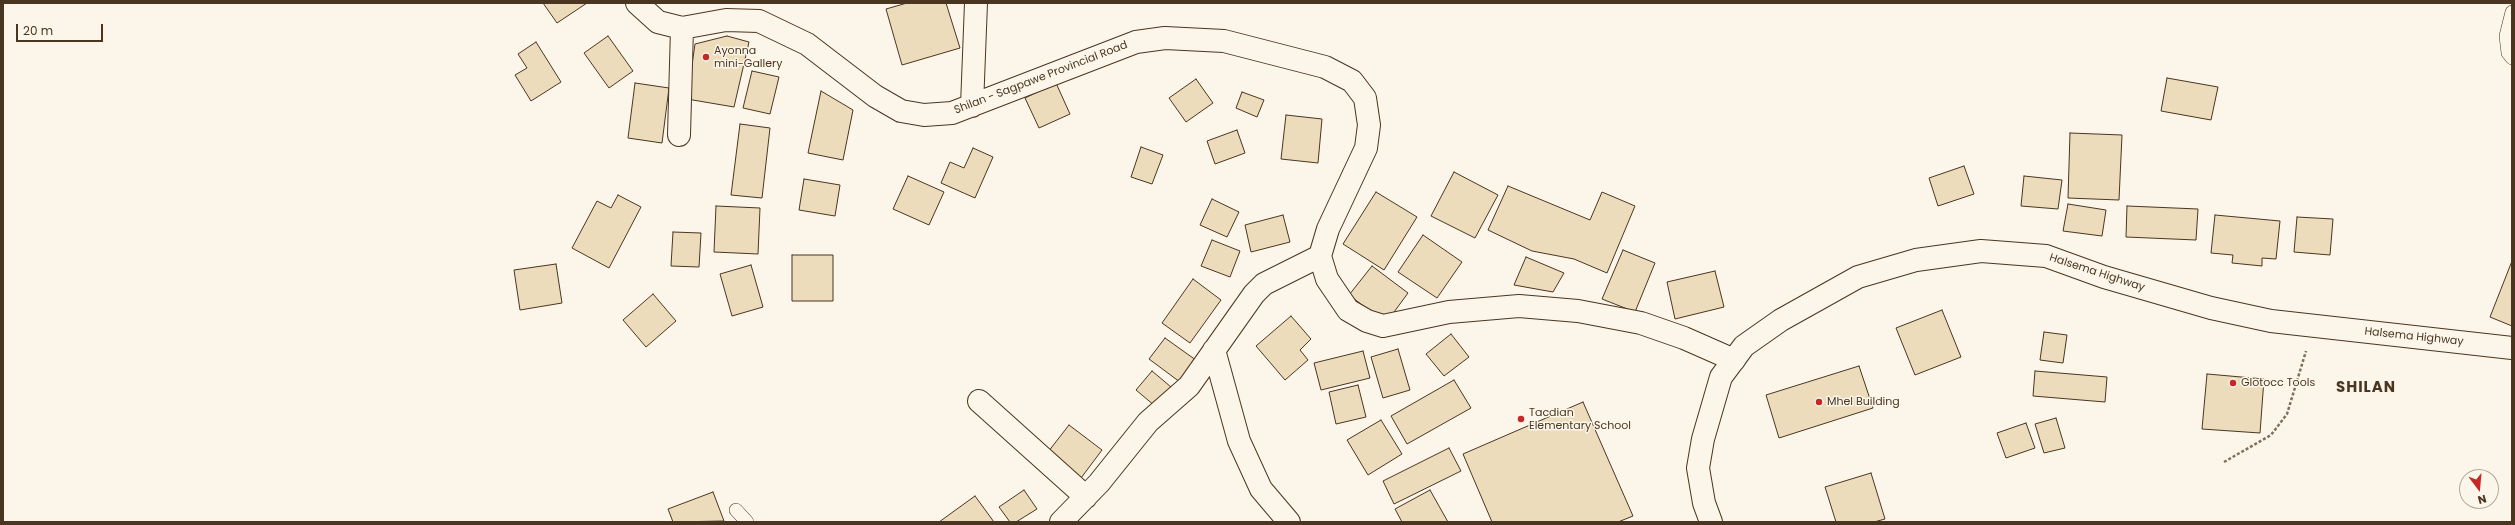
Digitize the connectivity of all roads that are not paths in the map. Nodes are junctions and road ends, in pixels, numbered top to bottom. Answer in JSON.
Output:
{"nodes":[{"id":1,"x":637,"y":3,"type":"edge"},
{"id":2,"x":976,"y":3,"type":"edge"},
{"id":3,"x":2512,"y":12,"type":"edge"},
{"id":4,"x":682,"y":28,"type":"junction"},
{"id":5,"x":2512,"y":58,"type":"edge"},
{"id":6,"x":972,"y":106,"type":"junction"},
{"id":7,"x":679,"y":135,"type":"dead end"},
{"id":8,"x":1320,"y":256,"type":"junction"},
{"id":9,"x":2512,"y":348,"type":"edge"},
{"id":10,"x":1214,"y":350,"type":"junction"},
{"id":11,"x":1734,"y":360,"type":"junction"},
{"id":12,"x":979,"y":401,"type":"dead end"},
{"id":13,"x":1086,"y":497,"type":"junction"},
{"id":14,"x":736,"y":510,"type":"dead end"},
{"id":15,"x":747,"y":522,"type":"edge"},
{"id":16,"x":1061,"y":522,"type":"edge"},
{"id":17,"x":1288,"y":522,"type":"edge"},
{"id":18,"x":1711,"y":522,"type":"edge"}],
"edges":[{"from":1,"to":4,"type":"main road","name":"Shilan - Sagpawe Provincial Road"},
{"from":2,"to":6,"type":"main road"},
{"from":3,"to":5,"type":"lane"},
{"from":4,"to":6,"type":"main road","name":"Shilan - Sagpawe Provincial Road"},
{"from":4,"to":7,"type":"main road"},
{"from":6,"to":8,"type":"main road","name":"Shilan - Sagpawe Provincial Road"},
{"from":8,"to":10,"type":"main road"},
{"from":8,"to":11,"type":"main road"},
{"from":9,"to":11,"type":"main road","name":"Halsema Highway"},
{"from":10,"to":13,"type":"main road"},
{"from":10,"to":17,"type":"main road"},
{"from":11,"to":18,"type":"main road","name":"Halsema Highway"},
{"from":12,"to":13,"type":"main road"},
{"from":13,"to":16,"type":"main road"},
{"from":14,"to":15,"type":"lane"}]}
